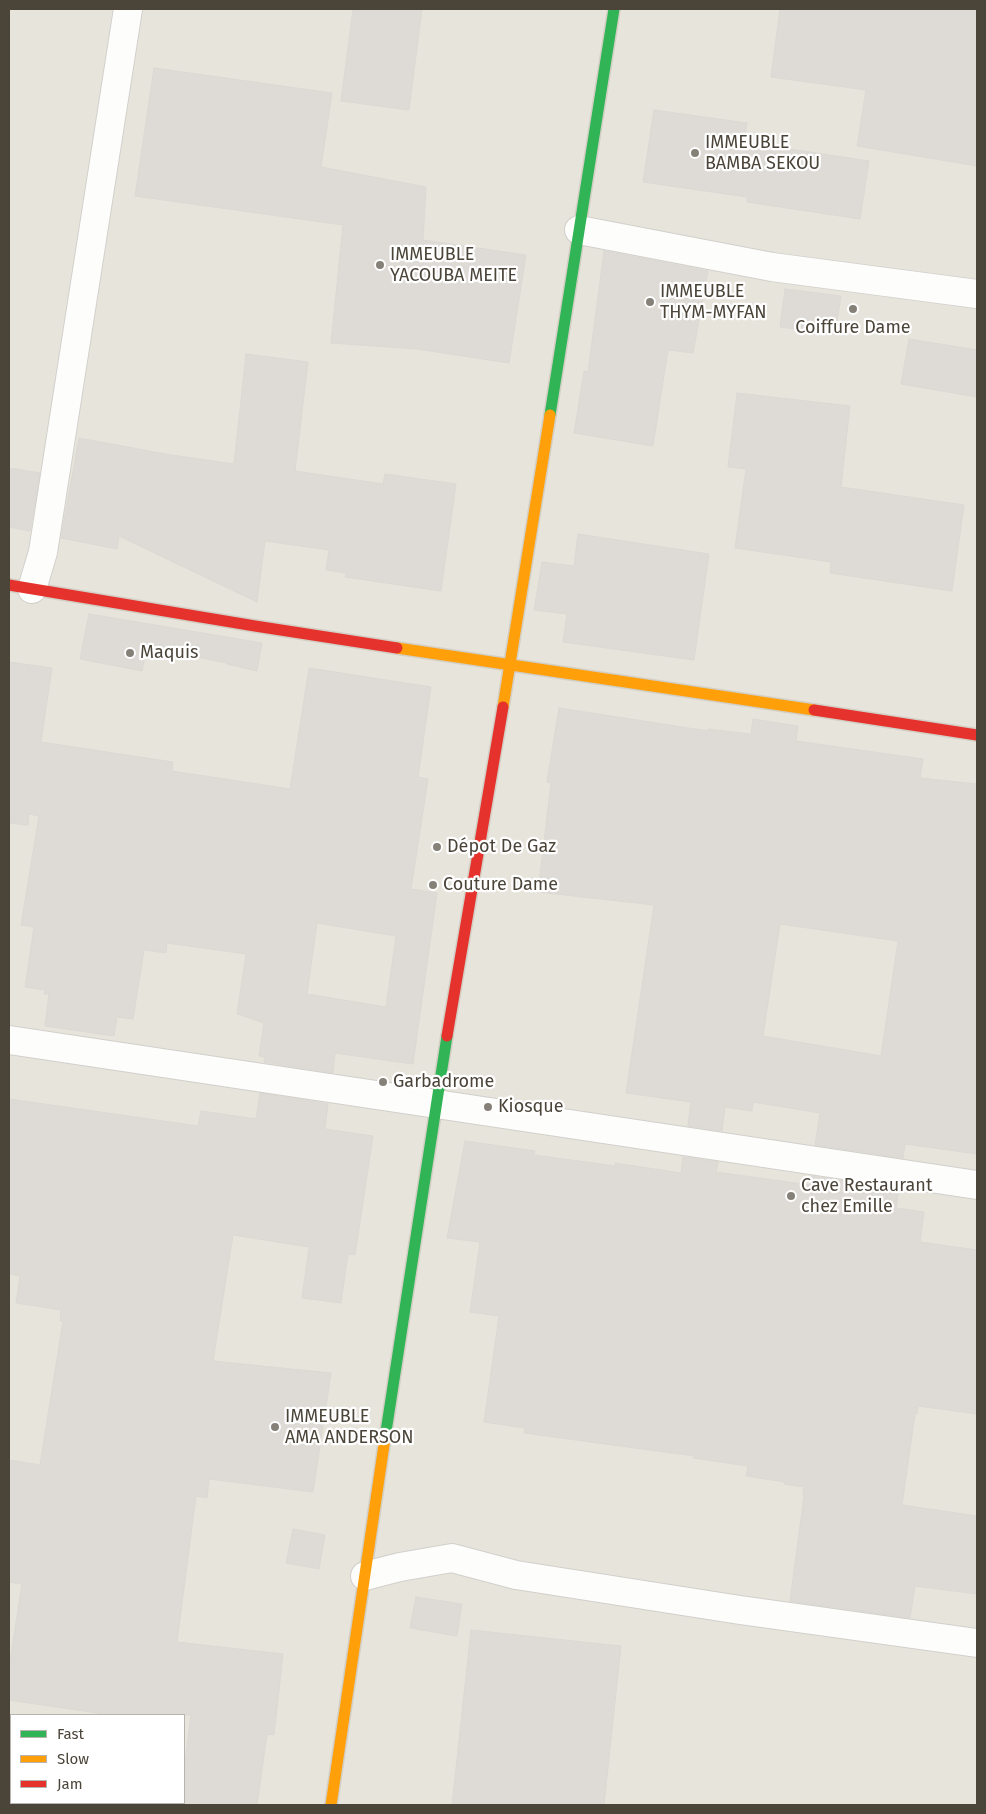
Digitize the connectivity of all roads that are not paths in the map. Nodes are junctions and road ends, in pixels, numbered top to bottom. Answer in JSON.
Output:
{"nodes":[{"id":1,"x":128,"y":9,"type":"edge"},
{"id":2,"x":614,"y":9,"type":"edge"},
{"id":3,"x":579,"y":230,"type":"junction"},
{"id":4,"x":977,"y":294,"type":"edge"},
{"id":5,"x":20,"y":587,"type":"edge"},
{"id":6,"x":510,"y":664,"type":"junction"},
{"id":7,"x":977,"y":735,"type":"edge"},
{"id":8,"x":9,"y":1040,"type":"edge"},
{"id":9,"x":435,"y":1105,"type":"junction"},
{"id":10,"x":977,"y":1185,"type":"edge"},
{"id":11,"x":365,"y":1576,"type":"junction"},
{"id":12,"x":977,"y":1643,"type":"edge"},
{"id":13,"x":331,"y":1805,"type":"edge"}],
"edges":[{"from":1,"to":5,"type":"street"},
{"from":2,"to":3,"type":"street"},
{"from":3,"to":4,"type":"street"},
{"from":3,"to":6,"type":"street"},
{"from":5,"to":6,"type":"street"},
{"from":6,"to":7,"type":"street"},
{"from":6,"to":9,"type":"street"},
{"from":8,"to":9,"type":"street"},
{"from":9,"to":10,"type":"street"},
{"from":9,"to":11,"type":"street"},
{"from":11,"to":12,"type":"street"},
{"from":11,"to":13,"type":"street"}]}
